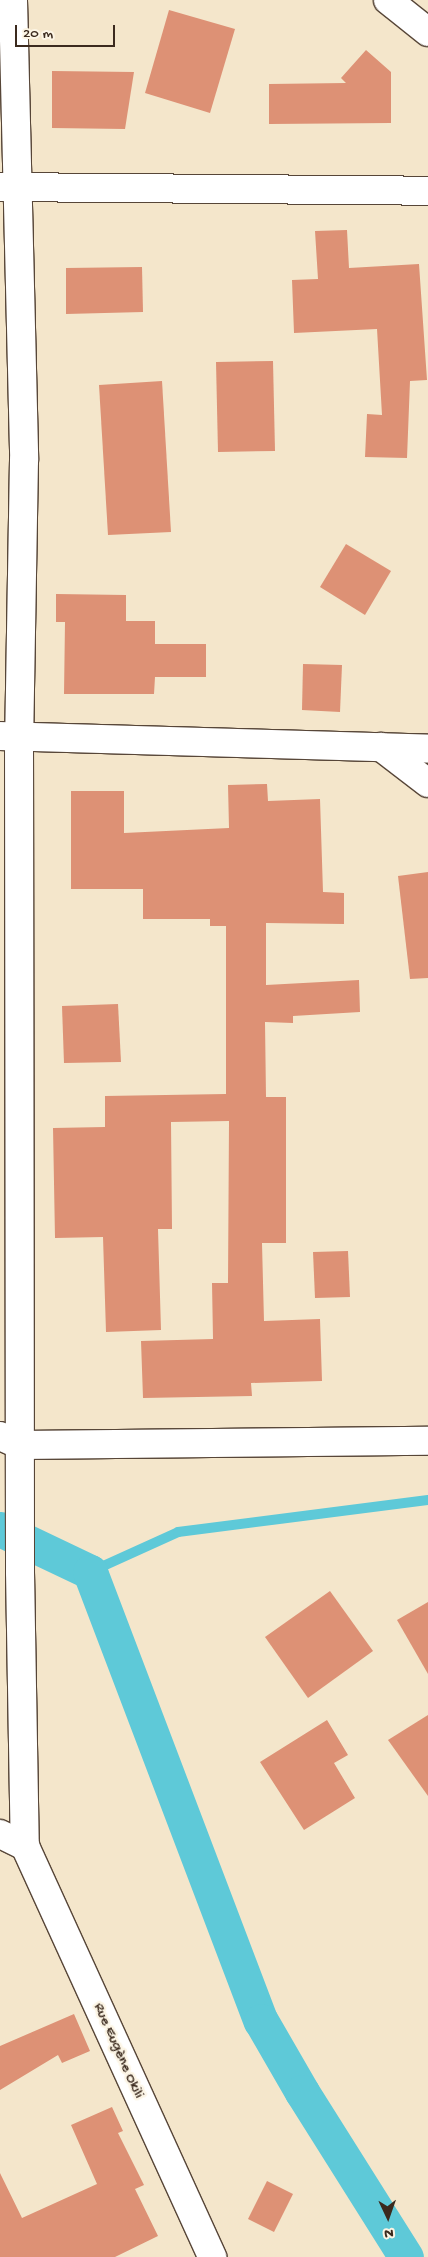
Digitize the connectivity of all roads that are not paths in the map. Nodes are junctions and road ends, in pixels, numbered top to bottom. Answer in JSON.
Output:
{"nodes":[{"id":1,"x":13,"y":0,"type":"edge"},
{"id":2,"x":388,"y":0,"type":"edge"},
{"id":3,"x":428,"y":32,"type":"edge"},
{"id":4,"x":8,"y":188,"type":"edge"},
{"id":5,"x":428,"y":191,"type":"edge"},
{"id":6,"x":9,"y":736,"type":"edge"},
{"id":7,"x":381,"y":747,"type":"junction"},
{"id":8,"x":428,"y":749,"type":"edge"},
{"id":9,"x":428,"y":782,"type":"edge"},
{"id":10,"x":10,"y":1441,"type":"edge"},
{"id":11,"x":428,"y":1441,"type":"edge"},
{"id":12,"x":0,"y":1834,"type":"edge"},
{"id":13,"x":25,"y":1846,"type":"junction"},
{"id":14,"x":212,"y":2257,"type":"edge"}],
"edges":[{"from":1,"to":4,"type":"street"},
{"from":2,"to":3,"type":"street"},
{"from":4,"to":5,"type":"street"},
{"from":4,"to":6,"type":"street"},
{"from":6,"to":7,"type":"street"},
{"from":6,"to":10,"type":"street"},
{"from":7,"to":8,"type":"street"},
{"from":7,"to":9,"type":"street"},
{"from":10,"to":11,"type":"street"},
{"from":10,"to":13,"type":"street"},
{"from":12,"to":13,"type":"street"},
{"from":13,"to":14,"type":"street","name":"Rue Eugène Okili"}]}
